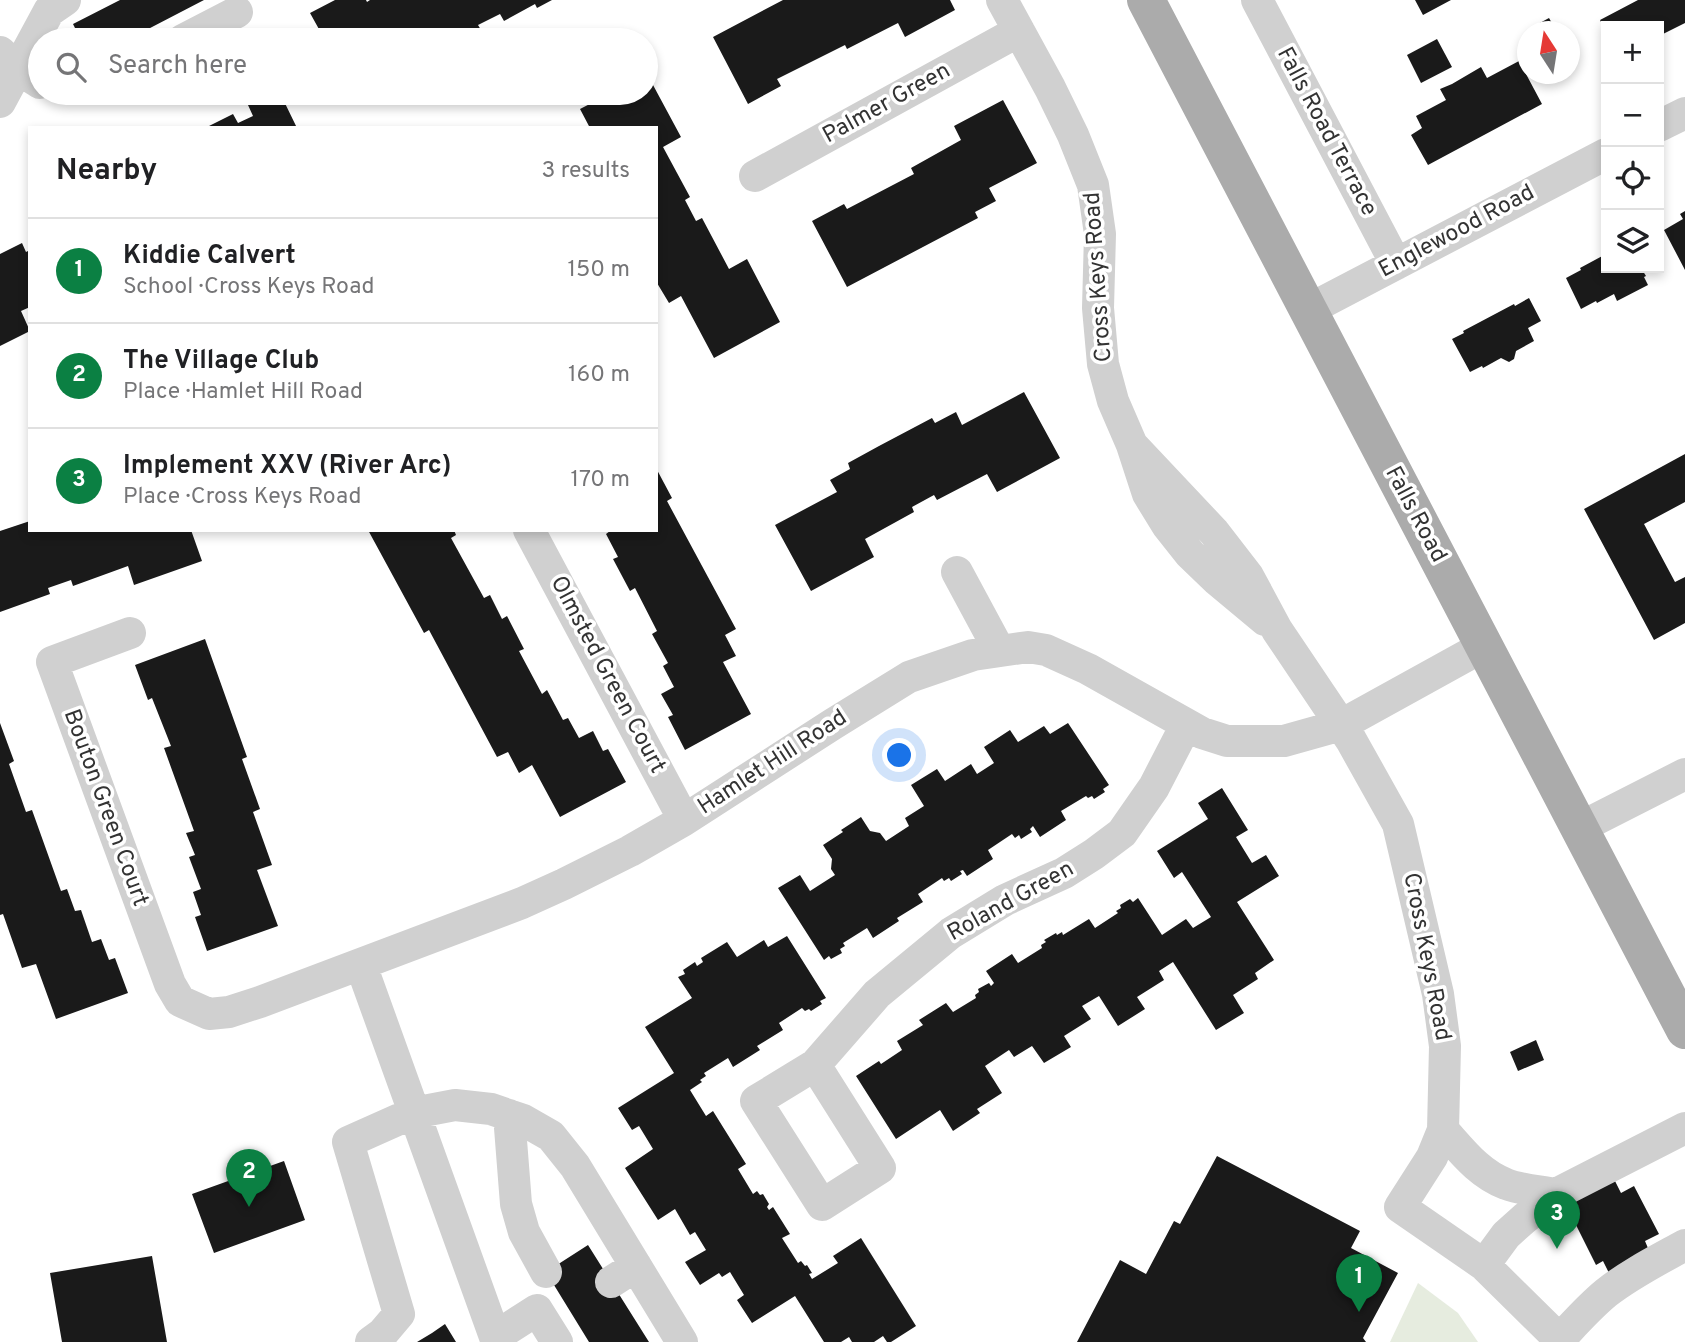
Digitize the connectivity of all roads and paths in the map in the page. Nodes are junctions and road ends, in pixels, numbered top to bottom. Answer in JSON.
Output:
{"nodes":[{"id":1,"x":65,"y":0,"type":"edge"},
{"id":2,"x":1002,"y":0,"type":"edge"},
{"id":3,"x":1146,"y":0,"type":"edge"},
{"id":4,"x":1256,"y":0,"type":"edge"},
{"id":5,"x":237,"y":12,"type":"dead end"},
{"id":6,"x":40,"y":28,"type":"edge"},
{"id":7,"x":206,"y":28,"type":"edge"},
{"id":8,"x":1018,"y":31,"type":"junction"},
{"id":9,"x":28,"y":51,"type":"edge"},
{"id":10,"x":19,"y":68,"type":"edge"},
{"id":11,"x":0,"y":102,"type":"edge"},
{"id":12,"x":1685,"y":113,"type":"edge"},
{"id":13,"x":1664,"y":124,"type":"edge"},
{"id":14,"x":1601,"y":157,"type":"edge"},
{"id":15,"x":755,"y":176,"type":"dead end"},
{"id":16,"x":1396,"y":264,"type":"junction"},
{"id":17,"x":1308,"y":310,"type":"junction"},
{"id":18,"x":530,"y":532,"type":"edge"},
{"id":19,"x":957,"y":572,"type":"dead end"},
{"id":20,"x":130,"y":633,"type":"dead end"},
{"id":21,"x":1484,"y":646,"type":"junction"},
{"id":22,"x":999,"y":650,"type":"junction"},
{"id":23,"x":1185,"y":725,"type":"junction"},
{"id":24,"x":1342,"y":725,"type":"junction"},
{"id":25,"x":1685,"y":774,"type":"edge"},
{"id":26,"x":684,"y":820,"type":"junction"},
{"id":27,"x":1579,"y":828,"type":"junction"},
{"id":28,"x":361,"y":965,"type":"junction"},
{"id":29,"x":209,"y":1014,"type":"joint"},
{"id":30,"x":1683,"y":1022,"type":"edge"},
{"id":31,"x":815,"y":1065,"type":"dead end"},
{"id":32,"x":413,"y":1113,"type":"junction"},
{"id":33,"x":509,"y":1115,"type":"junction"},
{"id":34,"x":1685,"y":1128,"type":"edge"},
{"id":35,"x":1443,"y":1130,"type":"junction"},
{"id":36,"x":1556,"y":1194,"type":"junction"},
{"id":37,"x":1685,"y":1245,"type":"edge"},
{"id":38,"x":1484,"y":1265,"type":"junction"},
{"id":39,"x":546,"y":1272,"type":"dead end"},
{"id":40,"x":497,"y":1339,"type":"edge"},
{"id":41,"x":1561,"y":1341,"type":"edge"},
{"id":42,"x":371,"y":1342,"type":"edge"},
{"id":43,"x":557,"y":1342,"type":"edge"},
{"id":44,"x":682,"y":1342,"type":"edge"}],
"edges":[{"from":1,"to":6,"type":"street"},
{"from":2,"to":8,"type":"street","name":"Cross Keys Road"},
{"from":3,"to":17,"type":"main road","name":"Falls Road"},
{"from":4,"to":16,"type":"street","name":"Falls Road Terrace"},
{"from":5,"to":7,"type":"street"},
{"from":8,"to":15,"type":"street","name":"Palmer Green"},
{"from":8,"to":24,"type":"street","name":"Cross Keys Road"},
{"from":9,"to":10,"type":"street"},
{"from":10,"to":11,"type":"street"},
{"from":12,"to":13,"type":"street"},
{"from":14,"to":16,"type":"street","name":"Englewood Road"},
{"from":16,"to":17,"type":"street","name":"Englewood Road"},
{"from":17,"to":21,"type":"main road","name":"Falls Road"},
{"from":18,"to":26,"type":"street","name":"Olmsted Green Court"},
{"from":19,"to":22,"type":"street"},
{"from":20,"to":29,"type":"street","name":"Bouton Green Court"},
{"from":21,"to":24,"type":"street","name":"Hamlet Hill Road"},
{"from":21,"to":27,"type":"main road","name":"Falls Road"},
{"from":22,"to":23,"type":"street","name":"Hamlet Hill Road"},
{"from":22,"to":26,"type":"street","name":"Hamlet Hill Road"},
{"from":23,"to":24,"type":"street","name":"Hamlet Hill Road"},
{"from":23,"to":31,"type":"street","name":"Roland Green"},
{"from":24,"to":35,"type":"street","name":"Cross Keys Road"},
{"from":25,"to":27,"type":"street"},
{"from":26,"to":28,"type":"street","name":"Hamlet Hill Road"},
{"from":27,"to":30,"type":"main road","name":"Falls Road"},
{"from":28,"to":29,"type":"street","name":"Hamlet Hill Road"},
{"from":28,"to":32,"type":"street"},
{"from":32,"to":33,"type":"street"},
{"from":32,"to":40,"type":"street"},
{"from":32,"to":42,"type":"street"},
{"from":33,"to":39,"type":"street"},
{"from":33,"to":44,"type":"street"},
{"from":34,"to":36,"type":"street"},
{"from":35,"to":36,"type":"street"},
{"from":35,"to":38,"type":"street","name":"Cross Keys Road"},
{"from":36,"to":38,"type":"street"},
{"from":37,"to":41,"type":"street","name":"Cross Keys Road"},
{"from":38,"to":41,"type":"street","name":"Cross Keys Road"},
{"from":40,"to":43,"type":"street"}]}
